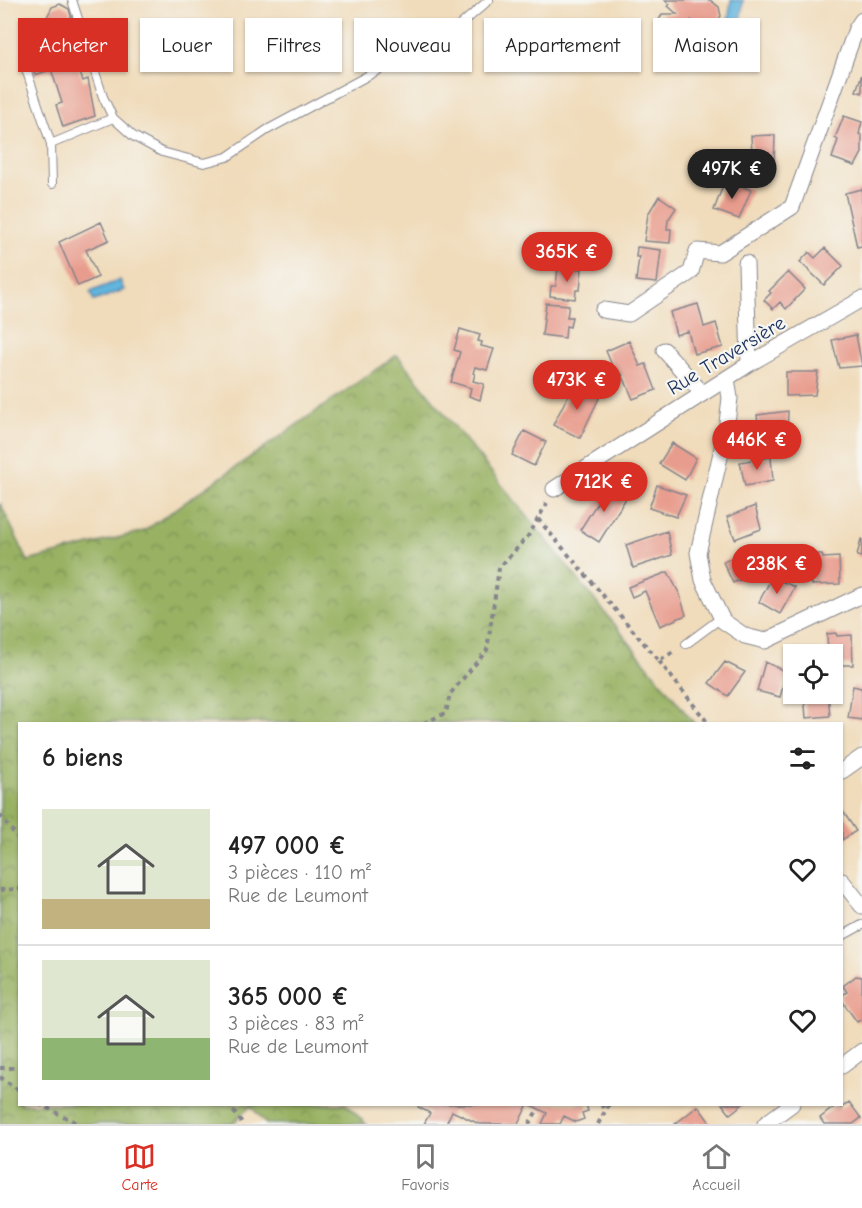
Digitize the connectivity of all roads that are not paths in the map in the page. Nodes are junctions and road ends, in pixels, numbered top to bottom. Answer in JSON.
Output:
{"nodes":[{"id":1,"x":72,"y":0,"type":"edge"},
{"id":2,"x":489,"y":0,"type":"edge"},
{"id":3,"x":862,"y":20,"type":"edge"},
{"id":4,"x":27,"y":72,"type":"dead end"},
{"id":5,"x":113,"y":118,"type":"junction"},
{"id":6,"x":51,"y":144,"type":"junction"},
{"id":7,"x":52,"y":184,"type":"dead end"},
{"id":8,"x":746,"y":263,"type":"dead end"},
{"id":9,"x":862,"y":299,"type":"edge"},
{"id":10,"x":603,"y":310,"type":"dead end"},
{"id":11,"x":664,"y":350,"type":"dead end"},
{"id":12,"x":749,"y":364,"type":"junction"},
{"id":13,"x":727,"y":379,"type":"junction"},
{"id":14,"x":702,"y":393,"type":"junction"},
{"id":15,"x":554,"y":489,"type":"dead end"},
{"id":16,"x":862,"y":595,"type":"edge"},
{"id":17,"x":721,"y":618,"type":"junction"},
{"id":18,"x":686,"y":644,"type":"road end"},
{"id":19,"x":862,"y":757,"type":"edge"},
{"id":20,"x":843,"y":770,"type":"edge"},
{"id":21,"x":843,"y":882,"type":"edge"},
{"id":22,"x":862,"y":906,"type":"edge"},
{"id":23,"x":862,"y":925,"type":"edge"},
{"id":24,"x":843,"y":935,"type":"edge"},
{"id":25,"x":862,"y":1051,"type":"edge"},
{"id":26,"x":843,"y":1065,"type":"edge"},
{"id":27,"x":789,"y":1106,"type":"edge"},
{"id":28,"x":765,"y":1124,"type":"edge"}],
"edges":[{"from":1,"to":5,"type":"lane"},
{"from":2,"to":5,"type":"lane"},
{"from":3,"to":10,"type":"street"},
{"from":4,"to":6,"type":"lane"},
{"from":5,"to":6,"type":"lane"},
{"from":6,"to":7,"type":"lane"},
{"from":8,"to":12,"type":"street"},
{"from":9,"to":12,"type":"street","name":"Rue Traversière"},
{"from":11,"to":14,"type":"street"},
{"from":12,"to":13,"type":"street","name":"Rue Traversière"},
{"from":13,"to":14,"type":"street","name":"Rue Traversière"},
{"from":13,"to":17,"type":"street"},
{"from":14,"to":15,"type":"street","name":"Rue Traversière"},
{"from":16,"to":17,"type":"street"},
{"from":17,"to":18,"type":"lane"},
{"from":19,"to":20,"type":"street"},
{"from":21,"to":22,"type":"street"},
{"from":23,"to":24,"type":"lane"},
{"from":25,"to":26,"type":"street"},
{"from":27,"to":28,"type":"street"}]}
